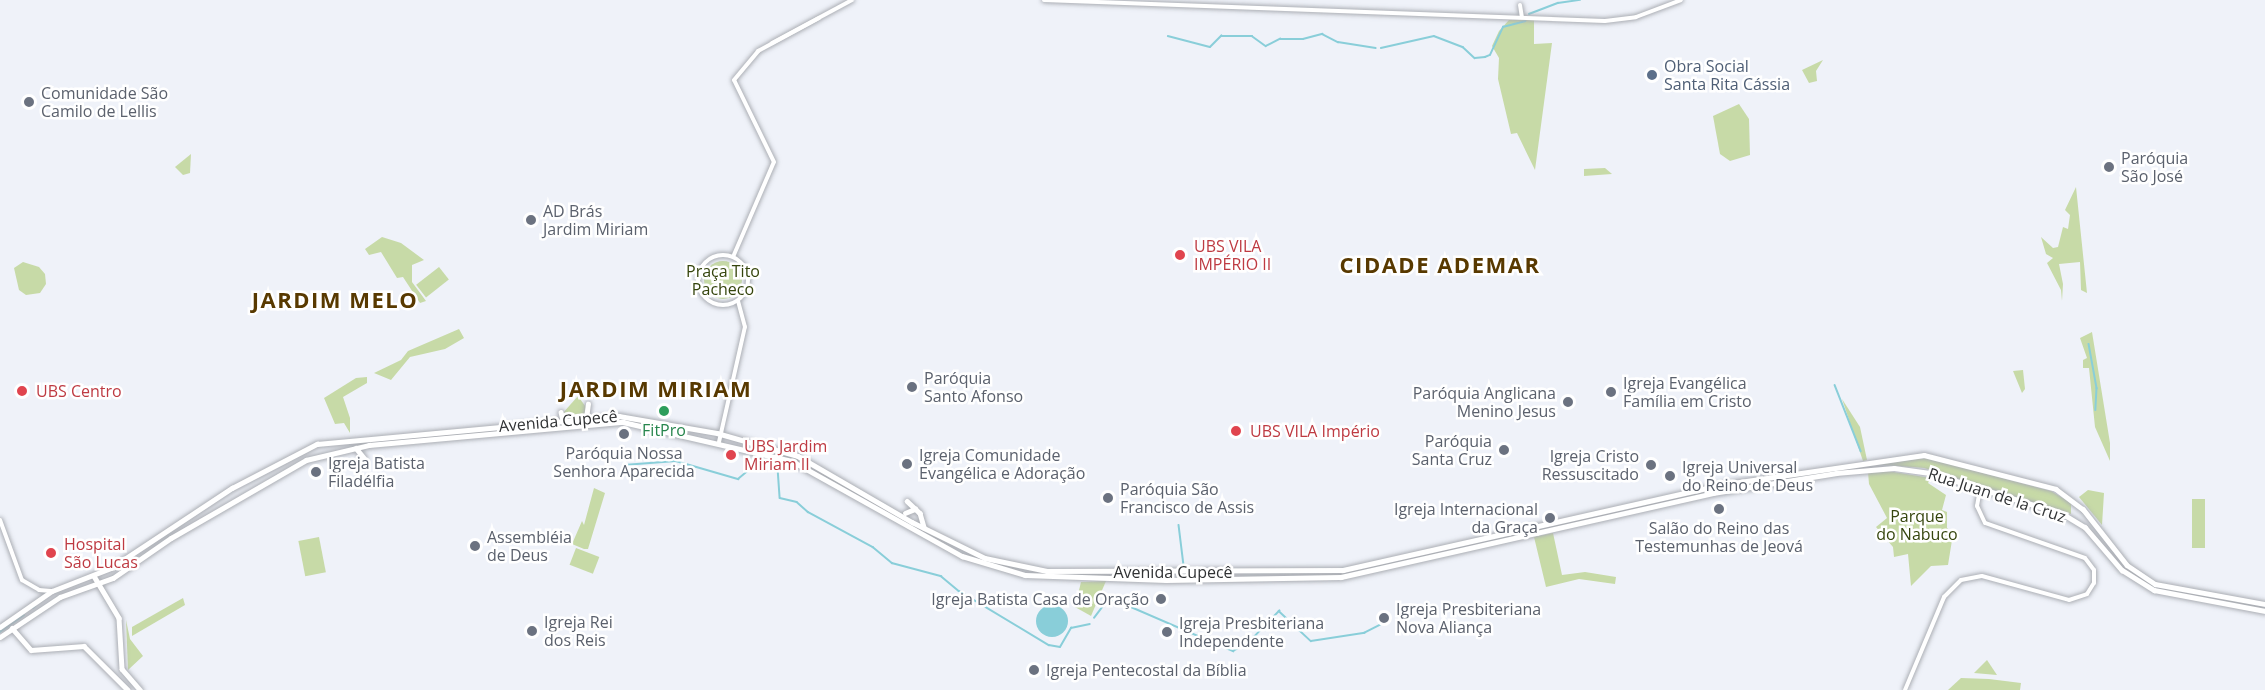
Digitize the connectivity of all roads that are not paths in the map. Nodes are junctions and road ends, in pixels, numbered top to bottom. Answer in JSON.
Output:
{"nodes":[{"id":1,"x":852,"y":0,"type":"edge"},
{"id":2,"x":1044,"y":0,"type":"edge"},
{"id":3,"x":1681,"y":0,"type":"edge"},
{"id":4,"x":1520,"y":5,"type":"dead end"},
{"id":5,"x":1522,"y":17,"type":"junction"},
{"id":6,"x":733,"y":257,"type":"junction"},
{"id":7,"x":738,"y":301,"type":"junction"},
{"id":8,"x":588,"y":404,"type":"dead end"},
{"id":9,"x":561,"y":412,"type":"dead end"},
{"id":10,"x":586,"y":418,"type":"junction"},
{"id":11,"x":563,"y":420,"type":"junction"},
{"id":12,"x":721,"y":434,"type":"junction"},
{"id":13,"x":719,"y":442,"type":"junction"},
{"id":14,"x":359,"y":448,"type":"junction"},
{"id":15,"x":364,"y":458,"type":"dead end"},
{"id":16,"x":1850,"y":471,"type":"joint"},
{"id":17,"x":1980,"y":489,"type":"junction"},
{"id":18,"x":907,"y":501,"type":"dead end"},
{"id":19,"x":915,"y":509,"type":"junction"},
{"id":20,"x":905,"y":513,"type":"dead end"},
{"id":21,"x":0,"y":520,"type":"edge"},
{"id":22,"x":179,"y":521,"type":"junction"},
{"id":23,"x":188,"y":528,"type":"junction"},
{"id":24,"x":924,"y":528,"type":"junction"},
{"id":25,"x":94,"y":576,"type":"junction"},
{"id":26,"x":99,"y":584,"type":"junction"},
{"id":27,"x":52,"y":591,"type":"junction"},
{"id":28,"x":2265,"y":604,"type":"edge"},
{"id":29,"x":2265,"y":611,"type":"edge"},
{"id":30,"x":0,"y":627,"type":"edge"},
{"id":31,"x":12,"y":628,"type":"junction"},
{"id":32,"x":0,"y":637,"type":"edge"},
{"id":33,"x":119,"y":668,"type":"junction"},
{"id":34,"x":109,"y":670,"type":"junction"},
{"id":35,"x":128,"y":690,"type":"edge"},
{"id":36,"x":140,"y":690,"type":"edge"},
{"id":37,"x":1905,"y":690,"type":"edge"}],
"edges":[{"from":1,"to":6,"type":"main road"},
{"from":2,"to":5,"type":"main road"},
{"from":3,"to":5,"type":"main road"},
{"from":4,"to":5,"type":"main road"},
{"from":6,"to":7,"type":"main road"},
{"from":6,"to":7,"type":"main road"},
{"from":7,"to":12,"type":"main road"},
{"from":8,"to":10,"type":"main road"},
{"from":9,"to":11,"type":"main road"},
{"from":10,"to":11,"type":"main road","name":"Avenida Cupecê"},
{"from":10,"to":12,"type":"main road","name":"Avenida Cupecê"},
{"from":11,"to":22,"type":"main road","name":"Avenida Cupecê"},
{"from":12,"to":13,"type":"main road"},
{"from":12,"to":24,"type":"main road","name":"Avenida Cupecê"},
{"from":13,"to":14,"type":"main road","name":"Avenida Cupecê"},
{"from":13,"to":16,"type":"main road","name":"Avenida Cupecê"},
{"from":14,"to":15,"type":"main road"},
{"from":14,"to":23,"type":"main road","name":"Avenida Cupecê"},
{"from":16,"to":17,"type":"main road","name":"Rua Juan de la Cruz"},
{"from":17,"to":29,"type":"main road","name":"Rua Juan de la Cruz"},
{"from":17,"to":37,"type":"main road"},
{"from":18,"to":19,"type":"main road"},
{"from":19,"to":20,"type":"main road"},
{"from":19,"to":24,"type":"main road"},
{"from":21,"to":27,"type":"main road"},
{"from":22,"to":23,"type":"main road"},
{"from":22,"to":25,"type":"main road","name":"Avenida Cupecê"},
{"from":23,"to":26,"type":"main road","name":"Avenida Cupecê"},
{"from":24,"to":28,"type":"main road","name":"Avenida Cupecê"},
{"from":25,"to":26,"type":"main road"},
{"from":25,"to":27,"type":"main road","name":"Avenida Cupecê"},
{"from":26,"to":31,"type":"main road","name":"Avenida Cupecê"},
{"from":26,"to":33,"type":"main road"},
{"from":27,"to":30,"type":"main road","name":"Avenida Cupecê"},
{"from":31,"to":32,"type":"main road","name":"Avenida Cupecê"},
{"from":31,"to":34,"type":"main road"},
{"from":33,"to":34,"type":"main road"},
{"from":33,"to":36,"type":"main road"},
{"from":34,"to":35,"type":"main road"}]}
